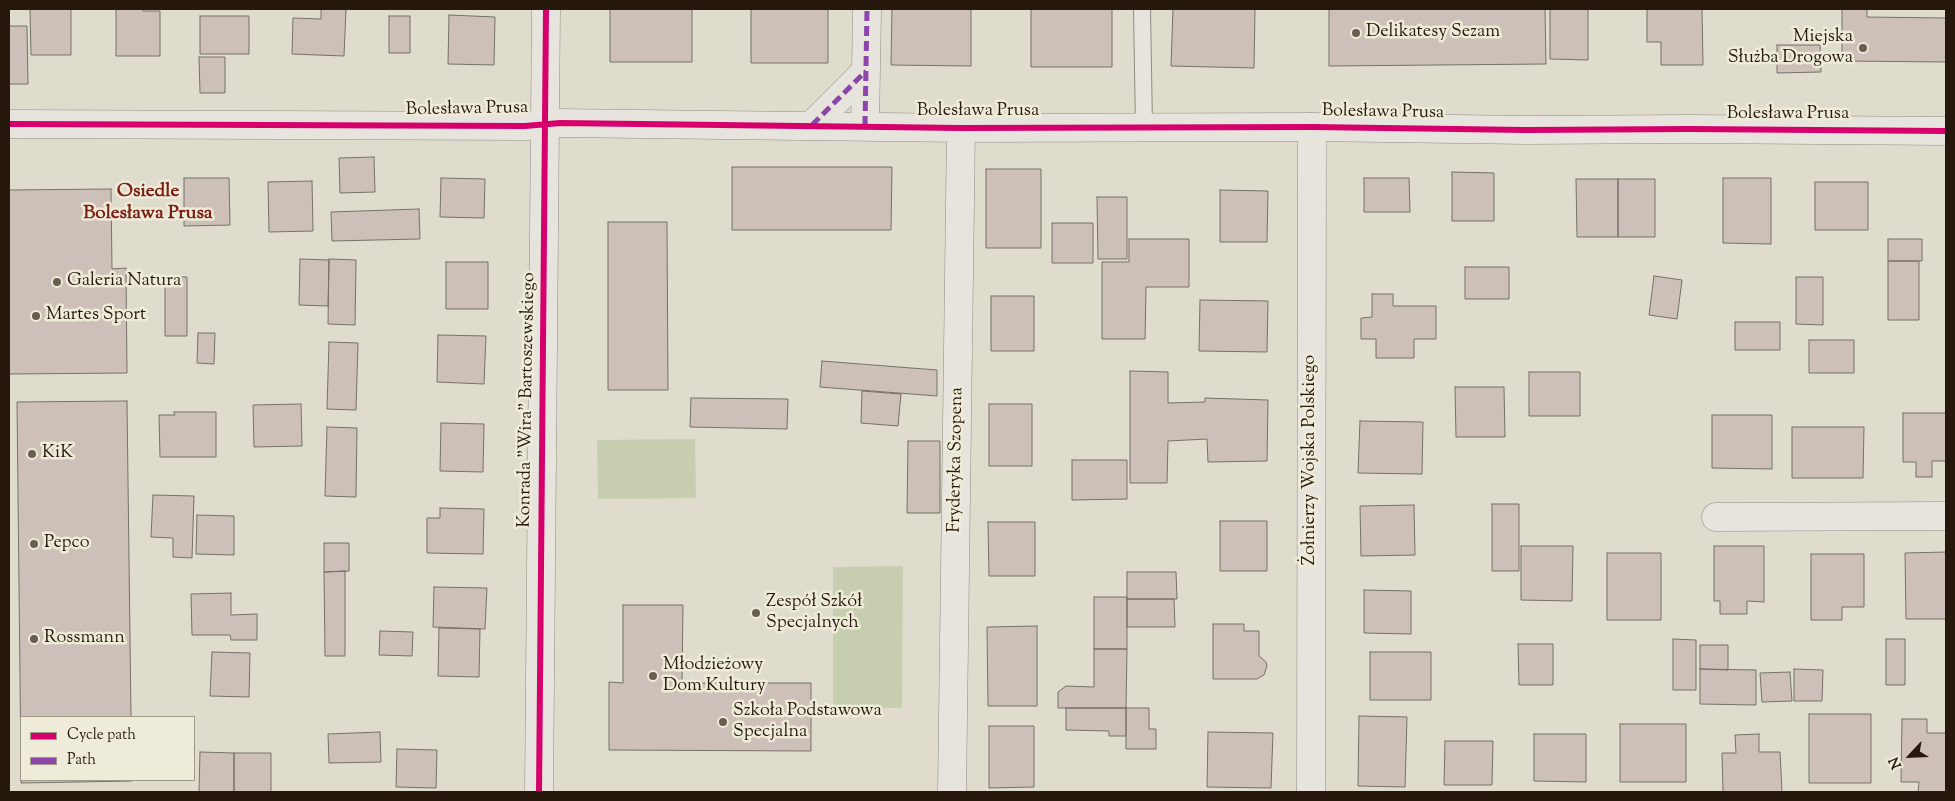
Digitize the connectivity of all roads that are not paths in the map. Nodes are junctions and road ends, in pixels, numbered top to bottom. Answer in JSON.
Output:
{"nodes":[{"id":1,"x":546,"y":9,"type":"edge"},
{"id":2,"x":867,"y":9,"type":"edge"},
{"id":3,"x":1142,"y":9,"type":"edge"},
{"id":4,"x":866,"y":71,"type":"junction"},
{"id":5,"x":545,"y":123,"type":"junction"},
{"id":6,"x":9,"y":124,"type":"edge"},
{"id":7,"x":812,"y":125,"type":"junction"},
{"id":8,"x":865,"y":126,"type":"junction"},
{"id":9,"x":1312,"y":127,"type":"junction"},
{"id":10,"x":962,"y":128,"type":"junction"},
{"id":11,"x":1144,"y":128,"type":"junction"},
{"id":12,"x":1946,"y":131,"type":"edge"},
{"id":13,"x":1946,"y":516,"type":"edge"},
{"id":14,"x":1716,"y":517,"type":"dead end"},
{"id":15,"x":539,"y":792,"type":"edge"},
{"id":16,"x":952,"y":792,"type":"edge"},
{"id":17,"x":1311,"y":792,"type":"edge"}],
"edges":[{"from":1,"to":5,"type":"street","name":"Konrada \"Wira\" Bartoszewskiego"},
{"from":2,"to":4,"type":"street"},
{"from":3,"to":11,"type":"lane"},
{"from":4,"to":7,"type":"street"},
{"from":4,"to":8,"type":"street"},
{"from":5,"to":6,"type":"street","name":"Bolesława Prusa"},
{"from":5,"to":7,"type":"street","name":"Bolesława Prusa"},
{"from":5,"to":15,"type":"street","name":"Konrada \"Wira\" Bartoszewskiego"},
{"from":7,"to":8,"type":"street","name":"Bolesława Prusa"},
{"from":8,"to":10,"type":"street","name":"Bolesława Prusa"},
{"from":9,"to":11,"type":"street","name":"Bolesława Prusa"},
{"from":9,"to":12,"type":"street","name":"Bolesława Prusa"},
{"from":9,"to":17,"type":"street","name":"Żołnierzy Wojska Polskiego"},
{"from":10,"to":11,"type":"street","name":"Bolesława Prusa"},
{"from":10,"to":16,"type":"street","name":"Fryderyka Szopena"},
{"from":13,"to":14,"type":"street"}]}
